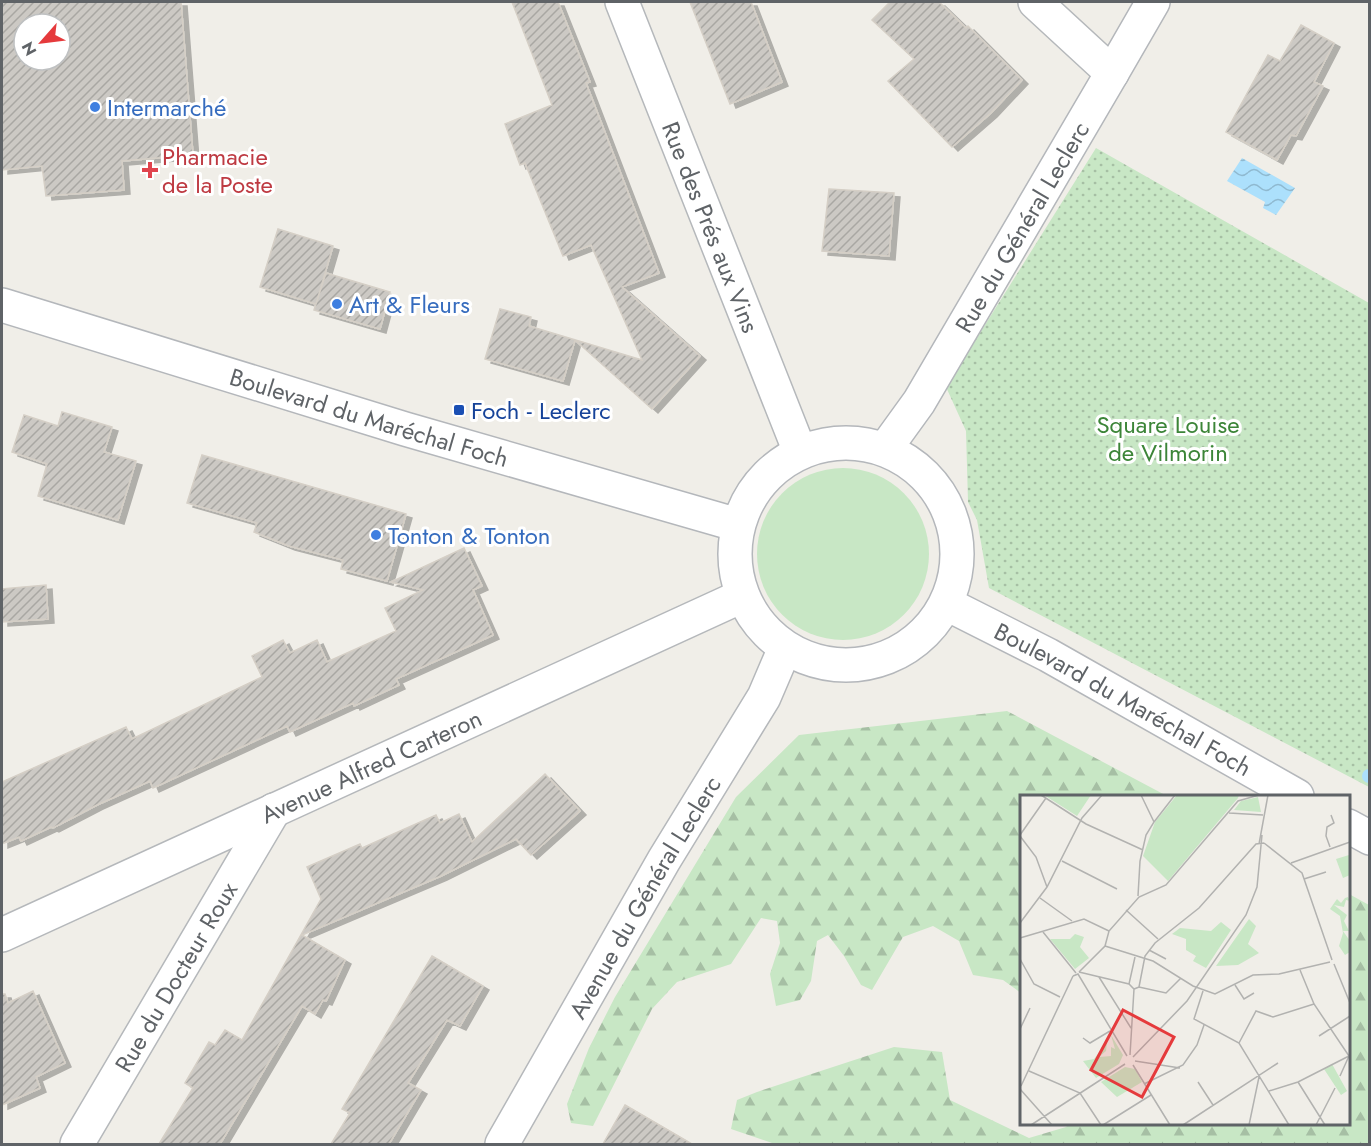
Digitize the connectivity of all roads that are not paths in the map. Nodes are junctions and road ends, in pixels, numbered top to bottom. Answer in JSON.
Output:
{"nodes":[{"id":1,"x":622,"y":2,"type":"edge"},
{"id":2,"x":1035,"y":2,"type":"edge"},
{"id":3,"x":1153,"y":2,"type":"edge"},
{"id":4,"x":1112,"y":73,"type":"junction"},
{"id":5,"x":2,"y":305,"type":"edge"},
{"id":6,"x":885,"y":449,"type":"junction"},
{"id":7,"x":800,"y":452,"type":"junction"},
{"id":8,"x":738,"y":525,"type":"junction"},
{"id":9,"x":742,"y":596,"type":"junction"},
{"id":10,"x":947,"y":604,"type":"junction"},
{"id":11,"x":785,"y":648,"type":"junction"},
{"id":12,"x":1295,"y":795,"type":"edge"},
{"id":13,"x":274,"y":810,"type":"junction"},
{"id":14,"x":1350,"y":827,"type":"edge"},
{"id":15,"x":1370,"y":838,"type":"edge"},
{"id":16,"x":2,"y":935,"type":"edge"},
{"id":17,"x":77,"y":1144,"type":"edge"},
{"id":18,"x":502,"y":1144,"type":"edge"}],
"edges":[{"from":1,"to":7,"type":"street","name":"Rue des Prés aux Vins"},
{"from":2,"to":4,"type":"street"},
{"from":3,"to":4,"type":"street","name":"Rue du Général Leclerc"},
{"from":4,"to":6,"type":"street","name":"Rue du Général Leclerc"},
{"from":5,"to":8,"type":"street","name":"Boulevard du Maréchal Foch"},
{"from":6,"to":7,"type":"street"},
{"from":6,"to":10,"type":"street"},
{"from":7,"to":8,"type":"street"},
{"from":8,"to":9,"type":"street"},
{"from":9,"to":11,"type":"street"},
{"from":9,"to":13,"type":"street","name":"Avenue Alfred Carteron"},
{"from":10,"to":11,"type":"street"},
{"from":10,"to":12,"type":"street","name":"Boulevard du Maréchal Foch"},
{"from":11,"to":18,"type":"street","name":"Avenue du Général Leclerc"},
{"from":13,"to":16,"type":"street","name":"Avenue Alfred Carteron"},
{"from":13,"to":17,"type":"street","name":"Rue du Docteur Roux"},
{"from":14,"to":15,"type":"street"}]}
